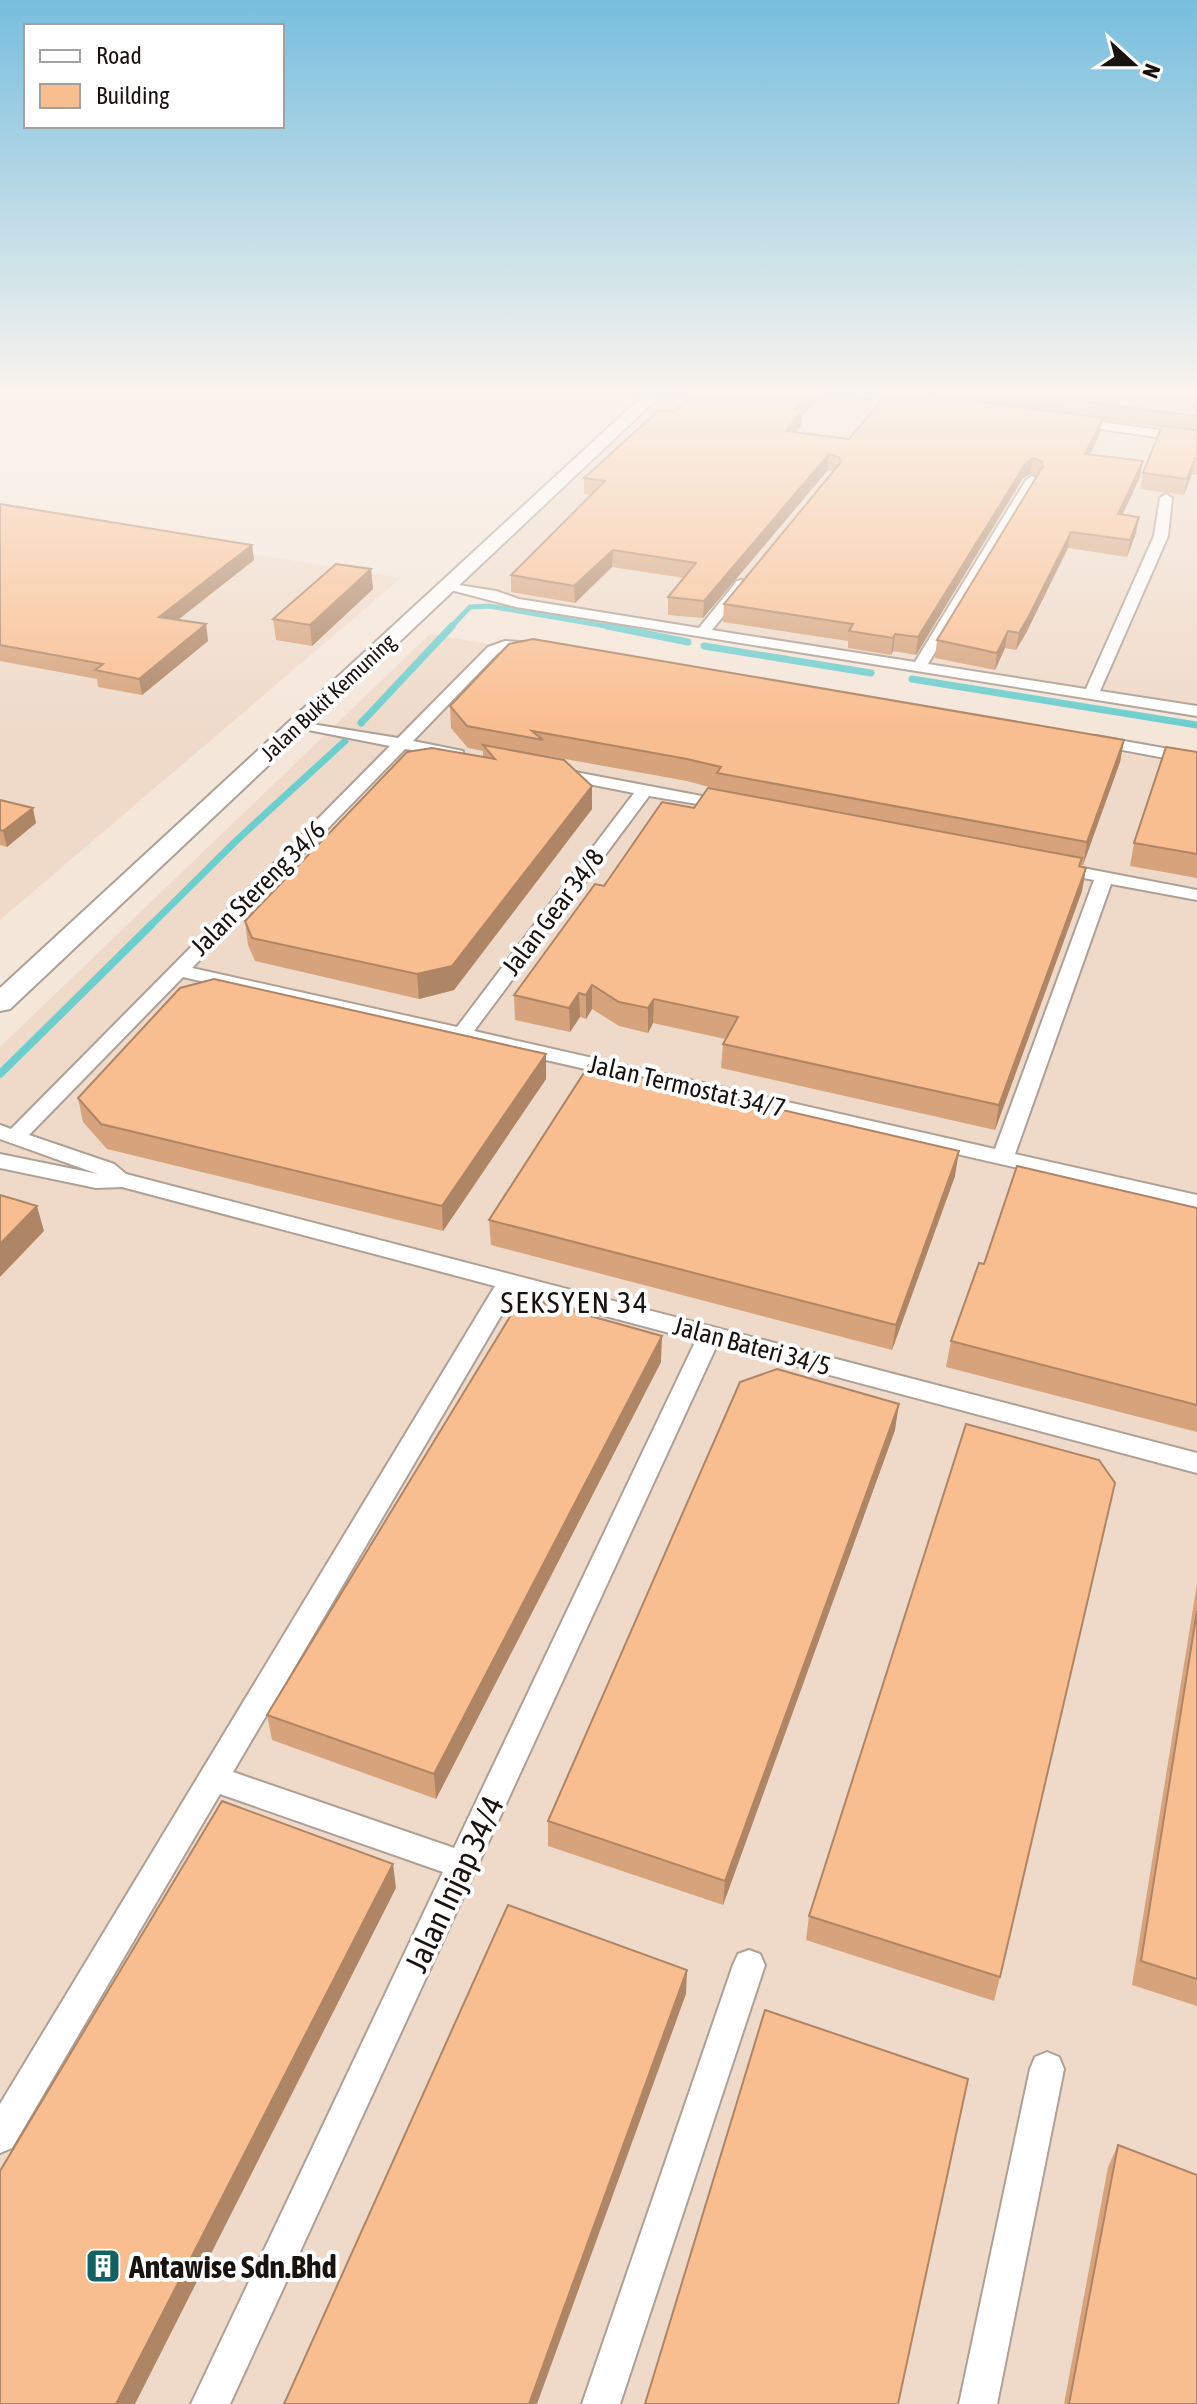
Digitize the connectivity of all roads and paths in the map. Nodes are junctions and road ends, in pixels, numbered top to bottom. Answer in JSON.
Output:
{"nodes":[{"id":1,"x":535,"y":504,"type":"edge"},
{"id":2,"x":1017,"y":504,"type":"edge"},
{"id":3,"x":1165,"y":504,"type":"edge"},
{"id":4,"x":751,"y":573,"type":"edge"},
{"id":5,"x":446,"y":587,"type":"junction"},
{"id":6,"x":703,"y":632,"type":"junction"},
{"id":7,"x":554,"y":649,"type":"edge"},
{"id":8,"x":919,"y":667,"type":"junction"},
{"id":9,"x":1091,"y":694,"type":"junction"},
{"id":10,"x":1197,"y":711,"type":"edge"},
{"id":11,"x":299,"y":724,"type":"junction"},
{"id":12,"x":1074,"y":738,"type":"edge"},
{"id":13,"x":399,"y":743,"type":"junction"},
{"id":14,"x":476,"y":758,"type":"edge"},
{"id":15,"x":1197,"y":759,"type":"edge"},
{"id":16,"x":537,"y":769,"type":"edge"},
{"id":17,"x":645,"y":790,"type":"junction"},
{"id":18,"x":743,"y":808,"type":"edge"},
{"id":19,"x":1044,"y":866,"type":"edge"},
{"id":20,"x":1104,"y":877,"type":"junction"},
{"id":21,"x":1197,"y":895,"type":"edge"},
{"id":22,"x":177,"y":970,"type":"junction"},
{"id":23,"x":0,"y":1003,"type":"edge"},
{"id":24,"x":461,"y":1035,"type":"junction"},
{"id":25,"x":8,"y":1134,"type":"edge"},
{"id":26,"x":1003,"y":1158,"type":"junction"},
{"id":27,"x":0,"y":1161,"type":"edge"},
{"id":28,"x":122,"y":1180,"type":"junction"},
{"id":29,"x":1197,"y":1202,"type":"edge"},
{"id":30,"x":509,"y":1283,"type":"junction"},
{"id":31,"x":710,"y":1335,"type":"junction"},
{"id":32,"x":1197,"y":1463,"type":"edge"},
{"id":33,"x":213,"y":1778,"type":"junction"},
{"id":34,"x":462,"y":1865,"type":"junction"},
{"id":35,"x":749,"y":1965,"type":"dead end"},
{"id":36,"x":1047,"y":2069,"type":"dead end"},
{"id":37,"x":0,"y":2136,"type":"edge"},
{"id":38,"x":210,"y":2404,"type":"edge"},
{"id":39,"x":601,"y":2404,"type":"edge"},
{"id":40,"x":978,"y":2404,"type":"edge"}],
"edges":[{"from":1,"to":5,"type":"main road","name":"Jalan Bukit Kemuning"},
{"from":2,"to":8,"type":"street"},
{"from":3,"to":9,"type":"street"},
{"from":4,"to":6,"type":"street"},
{"from":5,"to":6,"type":"street"},
{"from":5,"to":11,"type":"main road","name":"Jalan Bukit Kemuning"},
{"from":6,"to":8,"type":"street"},
{"from":7,"to":13,"type":"street","name":"Jalan Stereng 34/6"},
{"from":8,"to":9,"type":"street"},
{"from":9,"to":10,"type":"street"},
{"from":11,"to":13,"type":"street"},
{"from":11,"to":23,"type":"main road","name":"Jalan Bukit Kemuning"},
{"from":12,"to":15,"type":"street"},
{"from":13,"to":14,"type":"street"},
{"from":13,"to":22,"type":"street","name":"Jalan Stereng 34/6"},
{"from":16,"to":17,"type":"street"},
{"from":17,"to":18,"type":"street"},
{"from":17,"to":24,"type":"street","name":"Jalan Gear 34/8"},
{"from":19,"to":20,"type":"street"},
{"from":20,"to":21,"type":"street"},
{"from":20,"to":26,"type":"street"},
{"from":22,"to":24,"type":"street","name":"Jalan Termostat 34/7"},
{"from":22,"to":25,"type":"street","name":"Jalan Stereng 34/6"},
{"from":24,"to":26,"type":"street","name":"Jalan Termostat 34/7"},
{"from":25,"to":28,"type":"street"},
{"from":26,"to":29,"type":"street","name":"Jalan Termostat 34/7"},
{"from":27,"to":28,"type":"street"},
{"from":28,"to":30,"type":"street","name":"Jalan Bateri 34/5"},
{"from":30,"to":31,"type":"street","name":"Jalan Bateri 34/5"},
{"from":30,"to":33,"type":"street"},
{"from":31,"to":32,"type":"street","name":"Jalan Bateri 34/5"},
{"from":31,"to":34,"type":"street","name":"Jalan Injap 34/4"},
{"from":33,"to":34,"type":"street"},
{"from":33,"to":37,"type":"street"},
{"from":34,"to":38,"type":"street","name":"Jalan Injap 34/4"},
{"from":35,"to":39,"type":"street"},
{"from":36,"to":40,"type":"street"}]}
